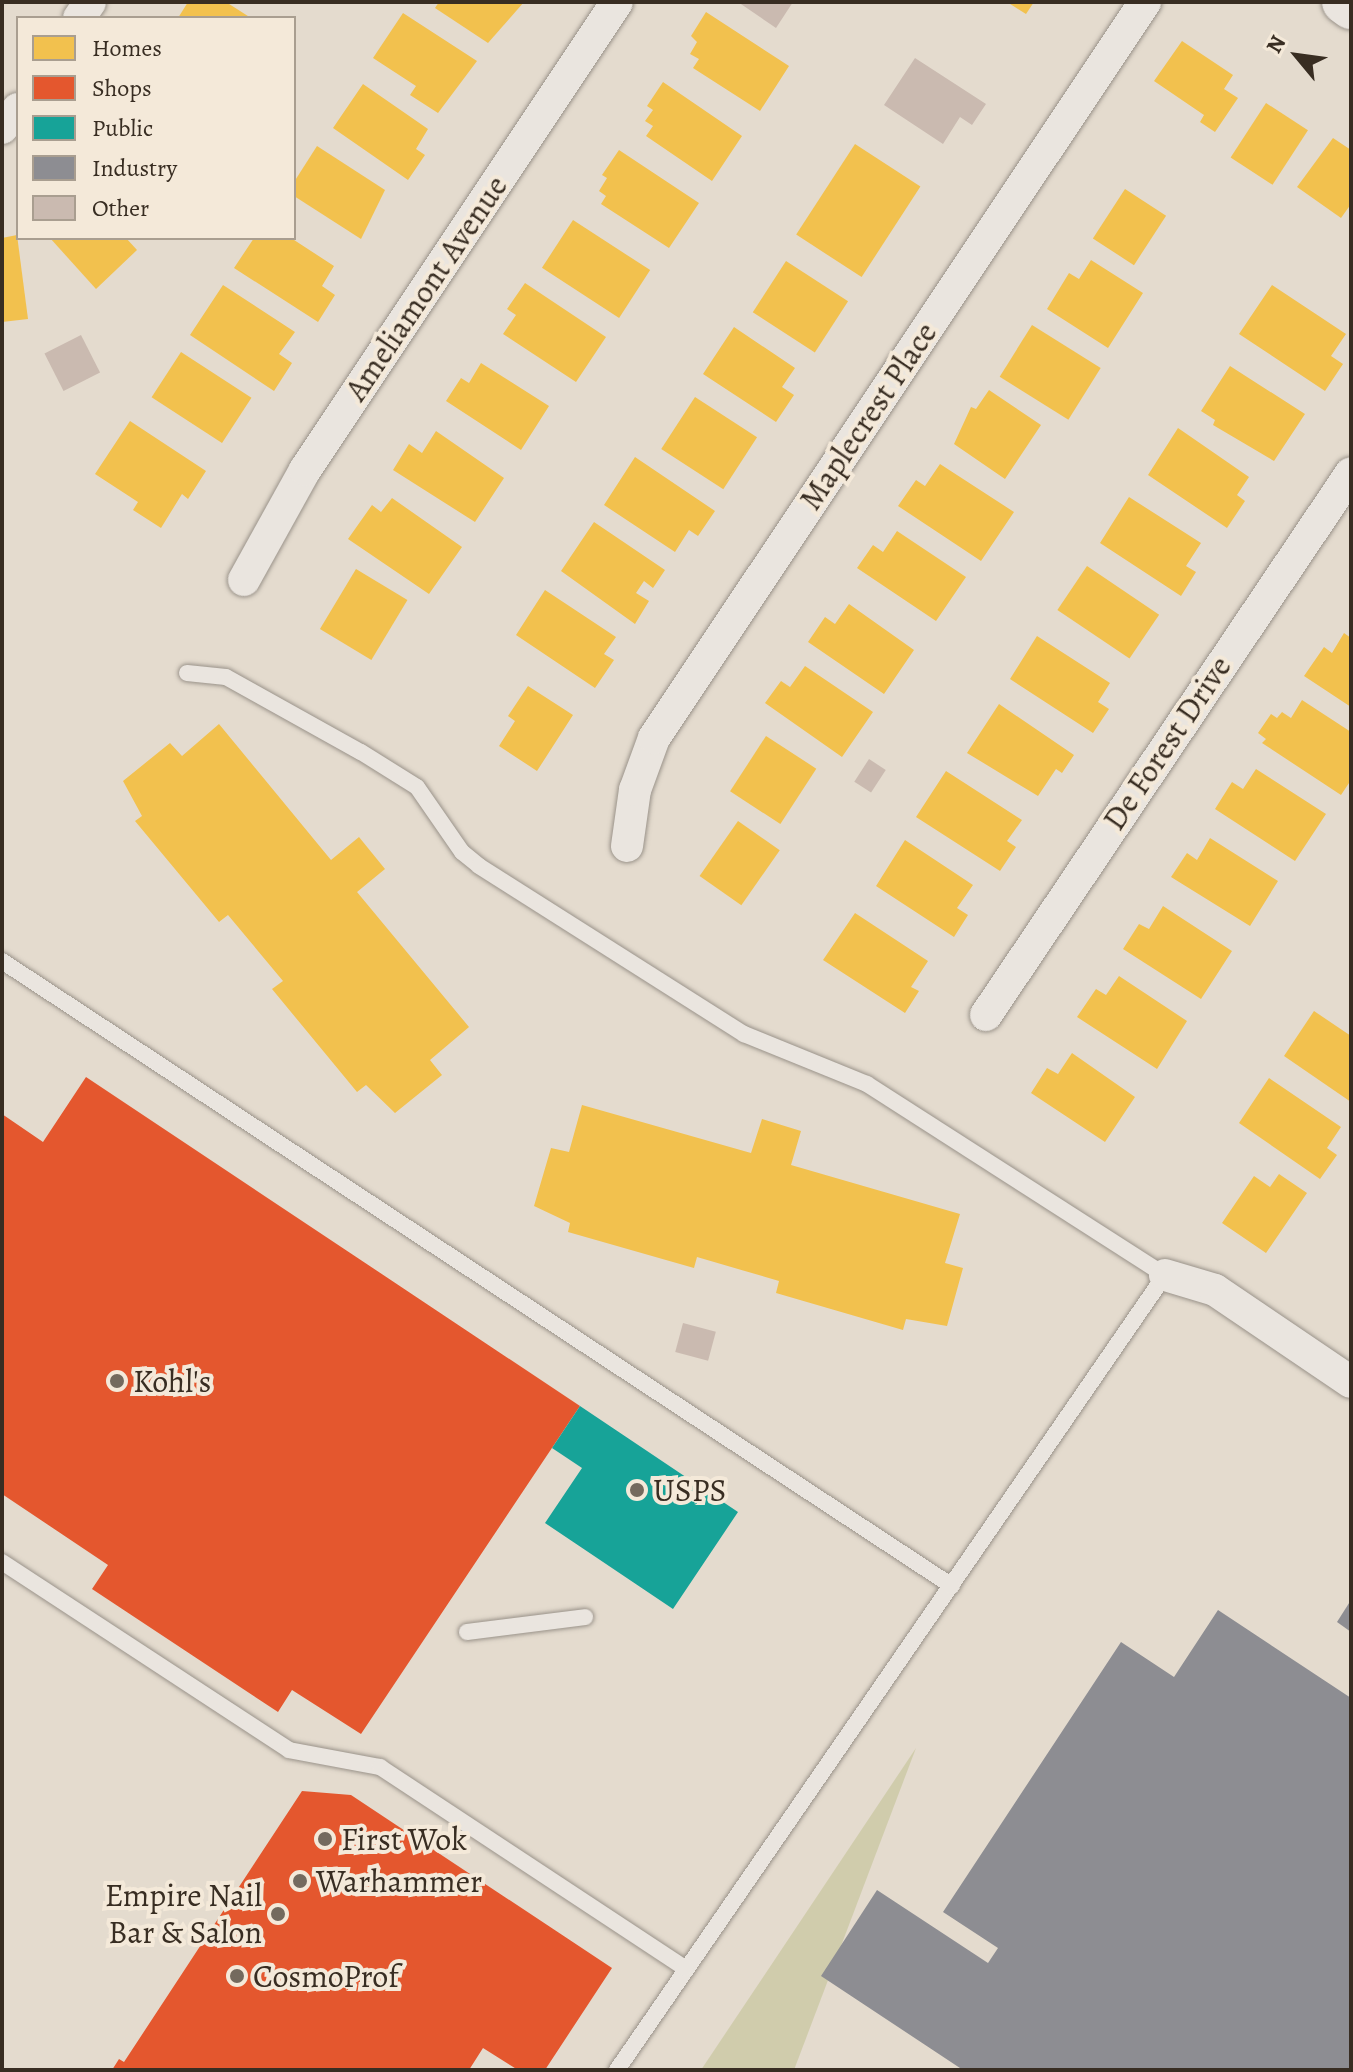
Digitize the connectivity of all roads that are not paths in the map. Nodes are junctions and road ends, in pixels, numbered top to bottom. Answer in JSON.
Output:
{"nodes":[{"id":1,"x":617,"y":2,"type":"edge"},
{"id":2,"x":1145,"y":2,"type":"edge"},
{"id":3,"x":1344,"y":2,"type":"edge"},
{"id":4,"x":1351,"y":7,"type":"edge"},
{"id":5,"x":16,"y":111,"type":"edge"},
{"id":6,"x":2,"y":128,"type":"edge"},
{"id":7,"x":1351,"y":473,"type":"edge"},
{"id":8,"x":244,"y":580,"type":"dead end"},
{"id":9,"x":187,"y":673,"type":"dead end"},
{"id":10,"x":627,"y":846,"type":"dead end"},
{"id":11,"x":2,"y":961,"type":"edge"},
{"id":12,"x":986,"y":1015,"type":"dead end"},
{"id":13,"x":1165,"y":1275,"type":"junction"},
{"id":14,"x":1351,"y":1382,"type":"edge"},
{"id":15,"x":2,"y":1562,"type":"edge"},
{"id":16,"x":952,"y":1586,"type":"junction"},
{"id":17,"x":585,"y":1617,"type":"dead end"},
{"id":18,"x":467,"y":1632,"type":"dead end"},
{"id":19,"x":685,"y":1968,"type":"junction"},
{"id":20,"x":617,"y":2070,"type":"edge"}],
"edges":[{"from":1,"to":8,"type":"street","name":"Ameliamont Avenue"},
{"from":2,"to":10,"type":"street","name":"Maplecrest Place"},
{"from":3,"to":4,"type":"street"},
{"from":5,"to":6,"type":"street"},
{"from":7,"to":12,"type":"street","name":"De Forest Drive"},
{"from":9,"to":13,"type":"lane"},
{"from":11,"to":16,"type":"lane"},
{"from":13,"to":14,"type":"street"},
{"from":13,"to":16,"type":"lane"},
{"from":15,"to":19,"type":"lane"},
{"from":16,"to":19,"type":"lane"},
{"from":17,"to":18,"type":"lane"},
{"from":19,"to":20,"type":"lane"}]}
